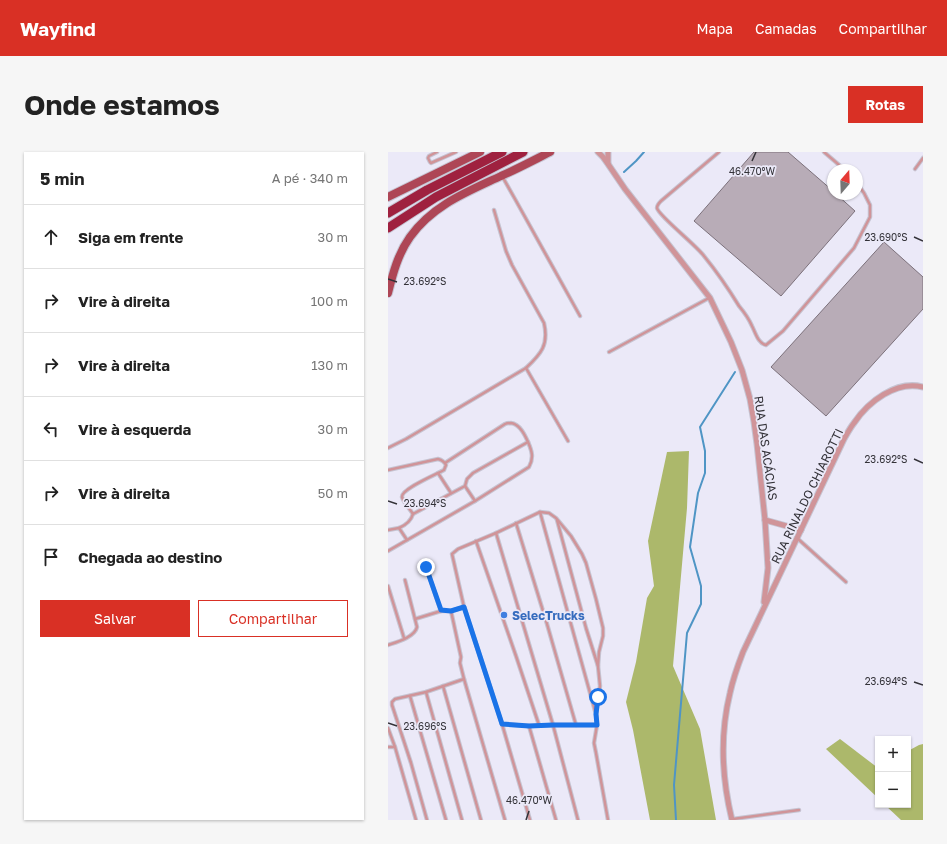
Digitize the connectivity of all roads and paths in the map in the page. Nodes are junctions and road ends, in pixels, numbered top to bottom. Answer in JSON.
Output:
{"nodes":[{"id":1,"x":437,"y":152,"type":"edge"},
{"id":2,"x":456,"y":152,"type":"edge"},
{"id":3,"x":480,"y":152,"type":"edge"},
{"id":4,"x":502,"y":152,"type":"edge"},
{"id":5,"x":523,"y":152,"type":"edge"},
{"id":6,"x":550,"y":152,"type":"edge"},
{"id":7,"x":598,"y":152,"type":"edge"},
{"id":8,"x":608,"y":152,"type":"edge"},
{"id":9,"x":719,"y":152,"type":"edge"},
{"id":10,"x":824,"y":152,"type":"edge"},
{"id":11,"x":923,"y":158,"type":"edge"},
{"id":12,"x":608,"y":164,"type":"junction"},
{"id":13,"x":838,"y":164,"type":"edge"},
{"id":14,"x":915,"y":169,"type":"dead end"},
{"id":15,"x":502,"y":176,"type":"junction"},
{"id":16,"x":863,"y":192,"type":"edge"},
{"id":17,"x":388,"y":197,"type":"edge"},
{"id":18,"x":494,"y":210,"type":"dead end"},
{"id":19,"x":388,"y":213,"type":"edge"},
{"id":20,"x":388,"y":228,"type":"edge"},
{"id":21,"x":388,"y":293,"type":"edge"},
{"id":22,"x":710,"y":298,"type":"junction"},
{"id":23,"x":580,"y":316,"type":"dead end"},
{"id":24,"x":609,"y":352,"type":"dead end"},
{"id":25,"x":526,"y":368,"type":"junction"},
{"id":26,"x":923,"y":387,"type":"edge"},
{"id":27,"x":568,"y":441,"type":"dead end"},
{"id":28,"x":528,"y":442,"type":"junction"},
{"id":29,"x":388,"y":448,"type":"edge"},
{"id":30,"x":445,"y":463,"type":"junction"},
{"id":31,"x":388,"y":470,"type":"edge"},
{"id":32,"x":438,"y":473,"type":"junction"},
{"id":33,"x":465,"y":486,"type":"junction"},
{"id":34,"x":451,"y":493,"type":"junction"},
{"id":35,"x":475,"y":501,"type":"junction"},
{"id":36,"x":540,"y":512,"type":"junction"},
{"id":37,"x":413,"y":514,"type":"junction"},
{"id":38,"x":556,"y":518,"type":"junction"},
{"id":39,"x":765,"y":520,"type":"junction"},
{"id":40,"x":516,"y":522,"type":"junction"},
{"id":41,"x":399,"y":528,"type":"junction"},
{"id":42,"x":388,"y":529,"type":"edge"},
{"id":43,"x":801,"y":530,"type":"junction"},
{"id":44,"x":496,"y":533,"type":"junction"},
{"id":45,"x":797,"y":538,"type":"junction"},
{"id":46,"x":407,"y":540,"type":"junction"},
{"id":47,"x":476,"y":541,"type":"junction"},
{"id":48,"x":388,"y":551,"type":"edge"},
{"id":49,"x":426,"y":567,"type":"dead end"},
{"id":50,"x":405,"y":580,"type":"dead end"},
{"id":51,"x":846,"y":582,"type":"dead end"},
{"id":52,"x":388,"y":586,"type":"edge"},
{"id":53,"x":464,"y":607,"type":"junction"},
{"id":54,"x":763,"y":608,"type":"junction"},
{"id":55,"x":441,"y":610,"type":"junction"},
{"id":56,"x":451,"y":611,"type":"junction"},
{"id":57,"x":415,"y":619,"type":"junction"},
{"id":58,"x":404,"y":638,"type":"junction"},
{"id":59,"x":388,"y":645,"type":"edge"},
{"id":60,"x":598,"y":666,"type":"junction"},
{"id":61,"x":464,"y":679,"type":"junction"},
{"id":62,"x":443,"y":686,"type":"junction"},
{"id":63,"x":426,"y":692,"type":"junction"},
{"id":64,"x":410,"y":696,"type":"junction"},
{"id":65,"x":596,"y":714,"type":"junction"},
{"id":66,"x":502,"y":724,"type":"junction"},
{"id":67,"x":576,"y":724,"type":"junction"},
{"id":68,"x":539,"y":725,"type":"junction"},
{"id":69,"x":553,"y":725,"type":"junction"},
{"id":70,"x":597,"y":725,"type":"junction"},
{"id":71,"x":529,"y":726,"type":"junction"},
{"id":72,"x":388,"y":728,"type":"edge"},
{"id":73,"x":388,"y":747,"type":"edge"},
{"id":74,"x":395,"y":747,"type":"junction"},
{"id":75,"x":799,"y":810,"type":"dead end"},
{"id":76,"x":416,"y":820,"type":"edge"},
{"id":77,"x":427,"y":820,"type":"edge"},
{"id":78,"x":446,"y":820,"type":"edge"},
{"id":79,"x":462,"y":820,"type":"edge"},
{"id":80,"x":481,"y":820,"type":"edge"},
{"id":81,"x":505,"y":820,"type":"edge"},
{"id":82,"x":530,"y":820,"type":"edge"},
{"id":83,"x":556,"y":820,"type":"edge"},
{"id":84,"x":578,"y":820,"type":"edge"},
{"id":85,"x":608,"y":820,"type":"edge"},
{"id":86,"x":732,"y":820,"type":"edge"}],
"edges":[{"from":1,"to":2,"type":"lane"},
{"from":3,"to":17,"type":"main road"},
{"from":4,"to":19,"type":"highway"},
{"from":5,"to":20,"type":"highway"},
{"from":6,"to":15,"type":"main road"},
{"from":7,"to":12,"type":"street","name":"RUA DAS ACÁCIAS"},
{"from":8,"to":12,"type":"street"},
{"from":9,"to":16,"type":"lane"},
{"from":10,"to":13,"type":"lane"},
{"from":11,"to":14,"type":"lane"},
{"from":12,"to":22,"type":"street","name":"RUA DAS ACÁCIAS"},
{"from":15,"to":21,"type":"main road"},
{"from":15,"to":23,"type":"lane"},
{"from":18,"to":25,"type":"lane"},
{"from":22,"to":24,"type":"lane"},
{"from":22,"to":39,"type":"street","name":"RUA DAS ACÁCIAS"},
{"from":25,"to":27,"type":"lane"},
{"from":25,"to":29,"type":"lane"},
{"from":26,"to":43,"type":"street","name":"RUA RINALDO CHIAROTTI"},
{"from":28,"to":30,"type":"lane"},
{"from":28,"to":33,"type":"lane"},
{"from":28,"to":35,"type":"lane"},
{"from":30,"to":31,"type":"lane"},
{"from":30,"to":32,"type":"lane"},
{"from":32,"to":34,"type":"lane"},
{"from":32,"to":37,"type":"lane"},
{"from":33,"to":34,"type":"lane"},
{"from":33,"to":35,"type":"lane"},
{"from":34,"to":37,"type":"lane"},
{"from":35,"to":46,"type":"lane"},
{"from":36,"to":38,"type":"lane"},
{"from":36,"to":40,"type":"lane"},
{"from":36,"to":65,"type":"lane"},
{"from":37,"to":41,"type":"lane"},
{"from":38,"to":60,"type":"lane"},
{"from":38,"to":60,"type":"lane"},
{"from":39,"to":43,"type":"street"},
{"from":39,"to":54,"type":"street","name":"RUA DAS ACÁCIAS"},
{"from":40,"to":44,"type":"lane"},
{"from":40,"to":67,"type":"lane"},
{"from":41,"to":42,"type":"lane"},
{"from":41,"to":46,"type":"lane"},
{"from":43,"to":45,"type":"street","name":"RUA RINALDO CHIAROTTI"},
{"from":44,"to":47,"type":"lane"},
{"from":44,"to":69,"type":"lane"},
{"from":45,"to":51,"type":"lane"},
{"from":45,"to":54,"type":"street","name":"RUA RINALDO CHIAROTTI"},
{"from":46,"to":48,"type":"lane"},
{"from":47,"to":53,"type":"lane"},
{"from":47,"to":68,"type":"lane"},
{"from":49,"to":55,"type":"lane"},
{"from":50,"to":57,"type":"lane"},
{"from":52,"to":58,"type":"lane"},
{"from":53,"to":56,"type":"lane"},
{"from":53,"to":66,"type":"lane"},
{"from":54,"to":86,"type":"street"},
{"from":55,"to":56,"type":"lane"},
{"from":55,"to":57,"type":"lane"},
{"from":56,"to":61,"type":"lane"},
{"from":57,"to":58,"type":"lane"},
{"from":58,"to":59,"type":"lane"},
{"from":60,"to":65,"type":"lane"},
{"from":61,"to":62,"type":"lane"},
{"from":61,"to":81,"type":"lane"},
{"from":62,"to":63,"type":"lane"},
{"from":62,"to":80,"type":"lane"},
{"from":63,"to":64,"type":"lane"},
{"from":63,"to":79,"type":"lane"},
{"from":64,"to":77,"type":"lane"},
{"from":64,"to":78,"type":"lane"},
{"from":65,"to":70,"type":"lane"},
{"from":66,"to":71,"type":"lane"},
{"from":66,"to":82,"type":"lane"},
{"from":67,"to":69,"type":"lane"},
{"from":67,"to":70,"type":"lane"},
{"from":68,"to":69,"type":"lane"},
{"from":68,"to":71,"type":"lane"},
{"from":69,"to":84,"type":"lane"},
{"from":70,"to":85,"type":"lane"},
{"from":71,"to":83,"type":"lane"},
{"from":72,"to":74,"type":"lane"},
{"from":73,"to":74,"type":"lane"},
{"from":74,"to":76,"type":"lane"},
{"from":75,"to":86,"type":"lane"}]}
